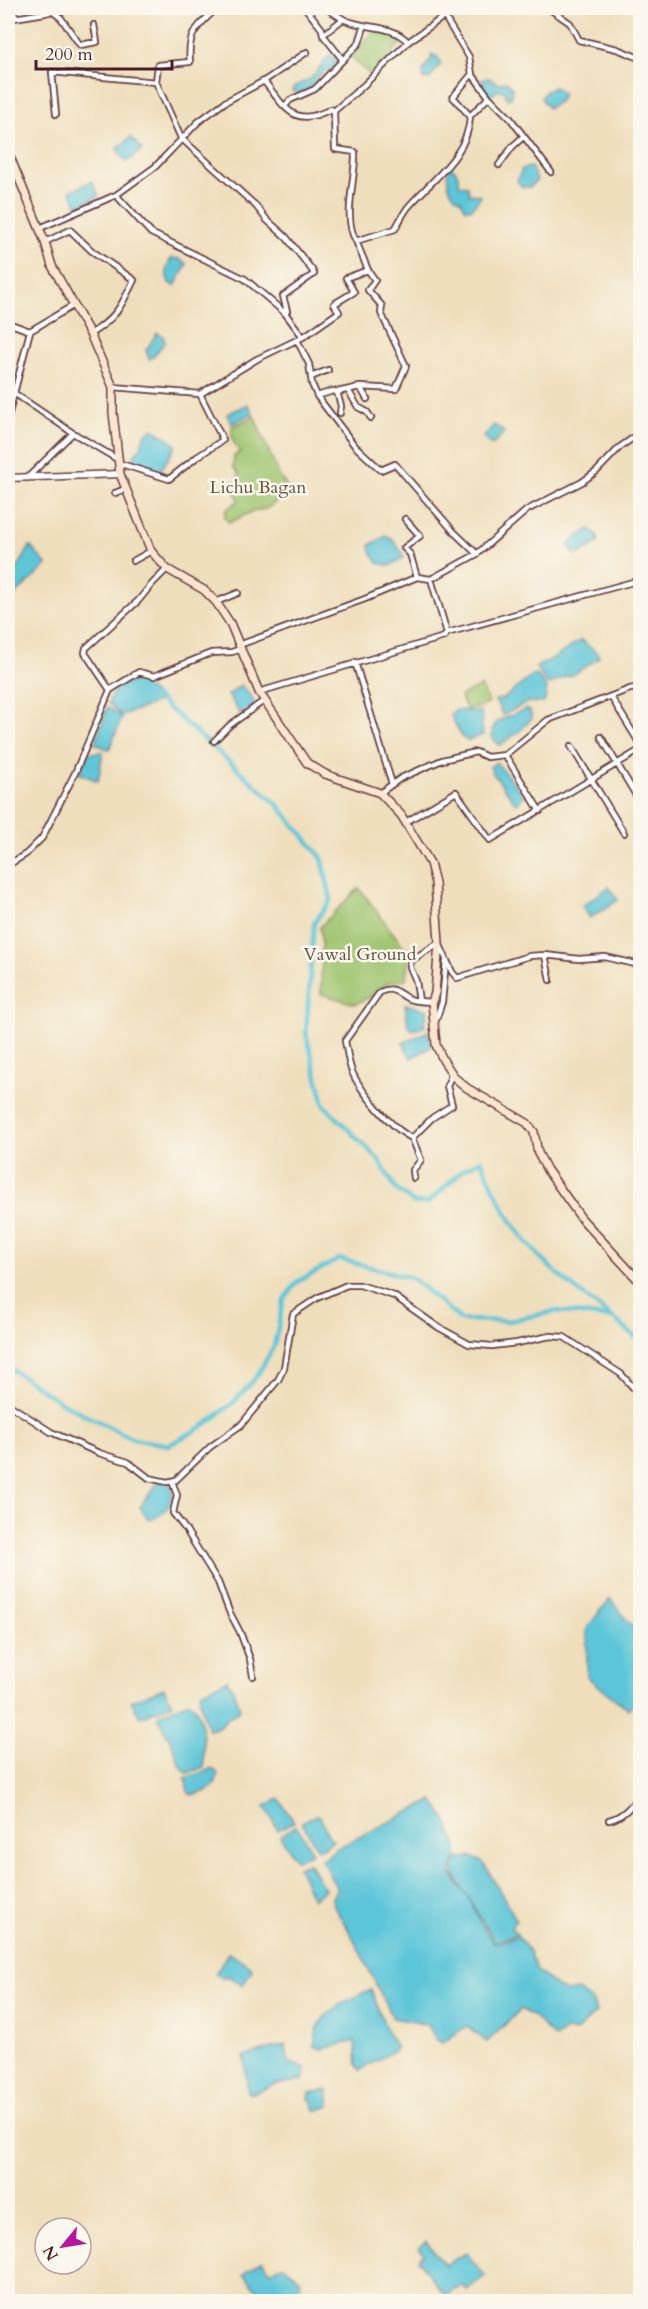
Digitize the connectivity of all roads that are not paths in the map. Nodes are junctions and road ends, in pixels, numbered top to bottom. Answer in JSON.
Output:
{"nodes":[{"id":1,"x":13,"y":8,"type":"edge"},
{"id":2,"x":50,"y":8,"type":"edge"},
{"id":3,"x":217,"y":8,"type":"edge"},
{"id":4,"x":307,"y":8,"type":"edge"},
{"id":5,"x":326,"y":8,"type":"edge"},
{"id":6,"x":456,"y":8,"type":"edge"},
{"id":7,"x":548,"y":8,"type":"edge"},
{"id":8,"x":44,"y":10,"type":"edge"},
{"id":9,"x":444,"y":16,"type":"junction"},
{"id":10,"x":15,"y":18,"type":"junction"},
{"id":11,"x":8,"y":19,"type":"edge"},
{"id":12,"x":343,"y":19,"type":"junction"},
{"id":13,"x":94,"y":25,"type":"dead end"},
{"id":14,"x":364,"y":27,"type":"junction"},
{"id":15,"x":323,"y":35,"type":"junction"},
{"id":16,"x":408,"y":42,"type":"junction"},
{"id":17,"x":307,"y":52,"type":"dead end"},
{"id":18,"x":638,"y":57,"type":"dead end"},
{"id":19,"x":343,"y":60,"type":"junction"},
{"id":20,"x":472,"y":74,"type":"junction"},
{"id":21,"x":264,"y":81,"type":"junction"},
{"id":22,"x":156,"y":82,"type":"junction"},
{"id":23,"x":489,"y":97,"type":"junction"},
{"id":24,"x":285,"y":106,"type":"junction"},
{"id":25,"x":334,"y":111,"type":"junction"},
{"id":26,"x":56,"y":114,"type":"dead end"},
{"id":27,"x":470,"y":116,"type":"junction"},
{"id":28,"x":523,"y":137,"type":"junction"},
{"id":29,"x":181,"y":138,"type":"junction"},
{"id":30,"x":8,"y":152,"type":"edge"},
{"id":31,"x":499,"y":165,"type":"dead end"},
{"id":32,"x":551,"y":172,"type":"dead end"},
{"id":33,"x":116,"y":195,"type":"junction"},
{"id":34,"x":40,"y":228,"type":"junction"},
{"id":35,"x":356,"y":241,"type":"junction"},
{"id":36,"x":45,"y":242,"type":"junction"},
{"id":37,"x":368,"y":270,"type":"junction"},
{"id":38,"x":74,"y":305,"type":"junction"},
{"id":39,"x":285,"y":313,"type":"junction"},
{"id":40,"x":8,"y":323,"type":"edge"},
{"id":41,"x":30,"y":331,"type":"junction"},
{"id":42,"x":90,"y":334,"type":"junction"},
{"id":43,"x":303,"y":337,"type":"junction"},
{"id":44,"x":297,"y":340,"type":"junction"},
{"id":45,"x":328,"y":370,"type":"dead end"},
{"id":46,"x":311,"y":377,"type":"junction"},
{"id":47,"x":360,"y":387,"type":"junction"},
{"id":48,"x":113,"y":388,"type":"junction"},
{"id":49,"x":8,"y":389,"type":"edge"},
{"id":50,"x":348,"y":390,"type":"junction"},
{"id":51,"x":337,"y":392,"type":"junction"},
{"id":52,"x":200,"y":394,"type":"junction"},
{"id":53,"x":14,"y":395,"type":"junction"},
{"id":54,"x":317,"y":396,"type":"junction"},
{"id":55,"x":367,"y":399,"type":"dead end"},
{"id":56,"x":340,"y":412,"type":"dead end"},
{"id":57,"x":8,"y":417,"type":"edge"},
{"id":58,"x":371,"y":418,"type":"dead end"},
{"id":59,"x":74,"y":435,"type":"junction"},
{"id":60,"x":639,"y":436,"type":"edge"},
{"id":61,"x":117,"y":461,"type":"junction"},
{"id":62,"x":120,"y":474,"type":"junction"},
{"id":63,"x":8,"y":478,"type":"edge"},
{"id":64,"x":27,"y":478,"type":"junction"},
{"id":65,"x":125,"y":489,"type":"junction"},
{"id":66,"x":116,"y":493,"type":"dead end"},
{"id":67,"x":405,"y":519,"type":"dead end"},
{"id":68,"x":151,"y":551,"type":"junction"},
{"id":69,"x":477,"y":554,"type":"junction"},
{"id":70,"x":133,"y":561,"type":"dead end"},
{"id":71,"x":167,"y":569,"type":"junction"},
{"id":72,"x":417,"y":577,"type":"junction"},
{"id":73,"x":431,"y":579,"type":"junction"},
{"id":74,"x":640,"y":580,"type":"edge"},
{"id":75,"x":238,"y":593,"type":"dead end"},
{"id":76,"x":216,"y":602,"type":"junction"},
{"id":77,"x":447,"y":633,"type":"junction"},
{"id":78,"x":240,"y":647,"type":"junction"},
{"id":79,"x":355,"y":662,"type":"junction"},
{"id":80,"x":640,"y":687,"type":"edge"},
{"id":81,"x":110,"y":690,"type":"junction"},
{"id":82,"x":259,"y":692,"type":"junction"},
{"id":83,"x":611,"y":697,"type":"junction"},
{"id":84,"x":265,"y":700,"type":"junction"},
{"id":85,"x":601,"y":737,"type":"dead end"},
{"id":86,"x":214,"y":741,"type":"dead end"},
{"id":87,"x":640,"y":744,"type":"edge"},
{"id":88,"x":571,"y":746,"type":"dead end"},
{"id":89,"x":640,"y":750,"type":"edge"},
{"id":90,"x":505,"y":755,"type":"junction"},
{"id":91,"x":617,"y":764,"type":"junction"},
{"id":92,"x":591,"y":780,"type":"junction"},
{"id":93,"x":392,"y":784,"type":"junction"},
{"id":94,"x":380,"y":793,"type":"junction"},
{"id":95,"x":640,"y":801,"type":"edge"},
{"id":96,"x":540,"y":811,"type":"junction"},
{"id":97,"x":406,"y":822,"type":"junction"},
{"id":98,"x":624,"y":833,"type":"dead end"},
{"id":99,"x":8,"y":865,"type":"edge"},
{"id":100,"x":439,"y":943,"type":"junction"},
{"id":101,"x":546,"y":955,"type":"junction"},
{"id":102,"x":446,"y":958,"type":"junction"},
{"id":103,"x":640,"y":965,"type":"edge"},
{"id":104,"x":550,"y":980,"type":"dead end"},
{"id":105,"x":418,"y":1001,"type":"junction"},
{"id":106,"x":432,"y":1002,"type":"junction"},
{"id":107,"x":433,"y":1028,"type":"junction"},
{"id":108,"x":452,"y":1073,"type":"junction"},
{"id":109,"x":412,"y":1138,"type":"junction"},
{"id":110,"x":414,"y":1178,"type":"dead end"},
{"id":111,"x":640,"y":1282,"type":"edge"},
{"id":112,"x":640,"y":1395,"type":"edge"},
{"id":113,"x":8,"y":1404,"type":"edge"},
{"id":114,"x":172,"y":1481,"type":"junction"},
{"id":115,"x":252,"y":1676,"type":"dead end"},
{"id":116,"x":640,"y":1794,"type":"edge"},
{"id":117,"x":609,"y":1820,"type":"dead end"}],
"edges":[{"from":1,"to":10,"type":"street"},
{"from":2,"to":8,"type":"street"},
{"from":3,"to":22,"type":"street"},
{"from":4,"to":15,"type":"street"},
{"from":5,"to":12,"type":"street"},
{"from":6,"to":9,"type":"street"},
{"from":7,"to":18,"type":"street"},
{"from":8,"to":10,"type":"street"},
{"from":8,"to":13,"type":"street"},
{"from":9,"to":16,"type":"street"},
{"from":9,"to":20,"type":"street"},
{"from":10,"to":11,"type":"street"},
{"from":12,"to":14,"type":"street"},
{"from":12,"to":15,"type":"street"},
{"from":14,"to":16,"type":"street"},
{"from":14,"to":19,"type":"street"},
{"from":15,"to":19,"type":"street"},
{"from":16,"to":25,"type":"street"},
{"from":17,"to":21,"type":"street"},
{"from":19,"to":24,"type":"street"},
{"from":20,"to":23,"type":"street"},
{"from":20,"to":27,"type":"street"},
{"from":21,"to":24,"type":"street"},
{"from":21,"to":29,"type":"street"},
{"from":22,"to":26,"type":"street"},
{"from":22,"to":29,"type":"street"},
{"from":23,"to":27,"type":"street"},
{"from":23,"to":28,"type":"street"},
{"from":24,"to":25,"type":"street"},
{"from":25,"to":35,"type":"street"},
{"from":27,"to":35,"type":"street"},
{"from":28,"to":31,"type":"street"},
{"from":28,"to":32,"type":"street"},
{"from":29,"to":33,"type":"street"},
{"from":29,"to":39,"type":"street"},
{"from":30,"to":34,"type":"main road"},
{"from":33,"to":34,"type":"street"},
{"from":33,"to":39,"type":"street"},
{"from":34,"to":36,"type":"main road"},
{"from":35,"to":37,"type":"street"},
{"from":36,"to":38,"type":"main road"},
{"from":36,"to":42,"type":"street"},
{"from":37,"to":43,"type":"street"},
{"from":37,"to":47,"type":"street"},
{"from":38,"to":41,"type":"street"},
{"from":38,"to":42,"type":"main road"},
{"from":39,"to":43,"type":"street"},
{"from":40,"to":41,"type":"street"},
{"from":41,"to":53,"type":"street"},
{"from":42,"to":48,"type":"main road"},
{"from":43,"to":44,"type":"street"},
{"from":44,"to":46,"type":"street"},
{"from":44,"to":52,"type":"street"},
{"from":45,"to":46,"type":"street"},
{"from":46,"to":54,"type":"street"},
{"from":47,"to":50,"type":"street"},
{"from":47,"to":55,"type":"street"},
{"from":48,"to":52,"type":"street"},
{"from":48,"to":61,"type":"main road"},
{"from":49,"to":53,"type":"street"},
{"from":50,"to":51,"type":"street"},
{"from":50,"to":58,"type":"street"},
{"from":51,"to":54,"type":"street"},
{"from":51,"to":56,"type":"street"},
{"from":52,"to":61,"type":"street"},
{"from":53,"to":57,"type":"street"},
{"from":53,"to":59,"type":"street"},
{"from":54,"to":69,"type":"street"},
{"from":59,"to":61,"type":"street"},
{"from":59,"to":64,"type":"street"},
{"from":60,"to":69,"type":"street"},
{"from":61,"to":62,"type":"main road"},
{"from":62,"to":64,"type":"street"},
{"from":62,"to":65,"type":"main road"},
{"from":63,"to":64,"type":"street"},
{"from":65,"to":66,"type":"street"},
{"from":65,"to":68,"type":"main road"},
{"from":67,"to":72,"type":"street"},
{"from":68,"to":70,"type":"street"},
{"from":68,"to":71,"type":"main road"},
{"from":69,"to":73,"type":"street"},
{"from":71,"to":76,"type":"main road"},
{"from":71,"to":81,"type":"street"},
{"from":72,"to":73,"type":"street"},
{"from":72,"to":78,"type":"street"},
{"from":73,"to":77,"type":"street"},
{"from":74,"to":77,"type":"street"},
{"from":75,"to":76,"type":"street"},
{"from":76,"to":78,"type":"main road"},
{"from":77,"to":79,"type":"street"},
{"from":78,"to":81,"type":"street"},
{"from":78,"to":82,"type":"main road"},
{"from":79,"to":82,"type":"street"},
{"from":79,"to":93,"type":"street"},
{"from":80,"to":83,"type":"street"},
{"from":81,"to":99,"type":"street"},
{"from":82,"to":84,"type":"main road"},
{"from":83,"to":87,"type":"street"},
{"from":83,"to":90,"type":"street"},
{"from":84,"to":86,"type":"street"},
{"from":84,"to":94,"type":"main road"},
{"from":85,"to":91,"type":"street"},
{"from":88,"to":92,"type":"street"},
{"from":89,"to":91,"type":"street"},
{"from":90,"to":93,"type":"street"},
{"from":90,"to":96,"type":"street"},
{"from":91,"to":92,"type":"street"},
{"from":91,"to":95,"type":"street"},
{"from":92,"to":96,"type":"street"},
{"from":92,"to":98,"type":"street"},
{"from":93,"to":94,"type":"street"},
{"from":94,"to":97,"type":"main road"},
{"from":96,"to":97,"type":"street"},
{"from":97,"to":100,"type":"main road"},
{"from":100,"to":102,"type":"street"},
{"from":100,"to":105,"type":"street"},
{"from":100,"to":106,"type":"main road"},
{"from":101,"to":102,"type":"street"},
{"from":101,"to":103,"type":"street"},
{"from":101,"to":104,"type":"street"},
{"from":102,"to":107,"type":"street"},
{"from":105,"to":106,"type":"street"},
{"from":105,"to":109,"type":"street"},
{"from":106,"to":107,"type":"main road"},
{"from":107,"to":108,"type":"main road"},
{"from":108,"to":109,"type":"street"},
{"from":108,"to":111,"type":"main road"},
{"from":109,"to":110,"type":"street"},
{"from":112,"to":114,"type":"street"},
{"from":113,"to":114,"type":"street"},
{"from":114,"to":115,"type":"street"},
{"from":116,"to":117,"type":"street"}]}
